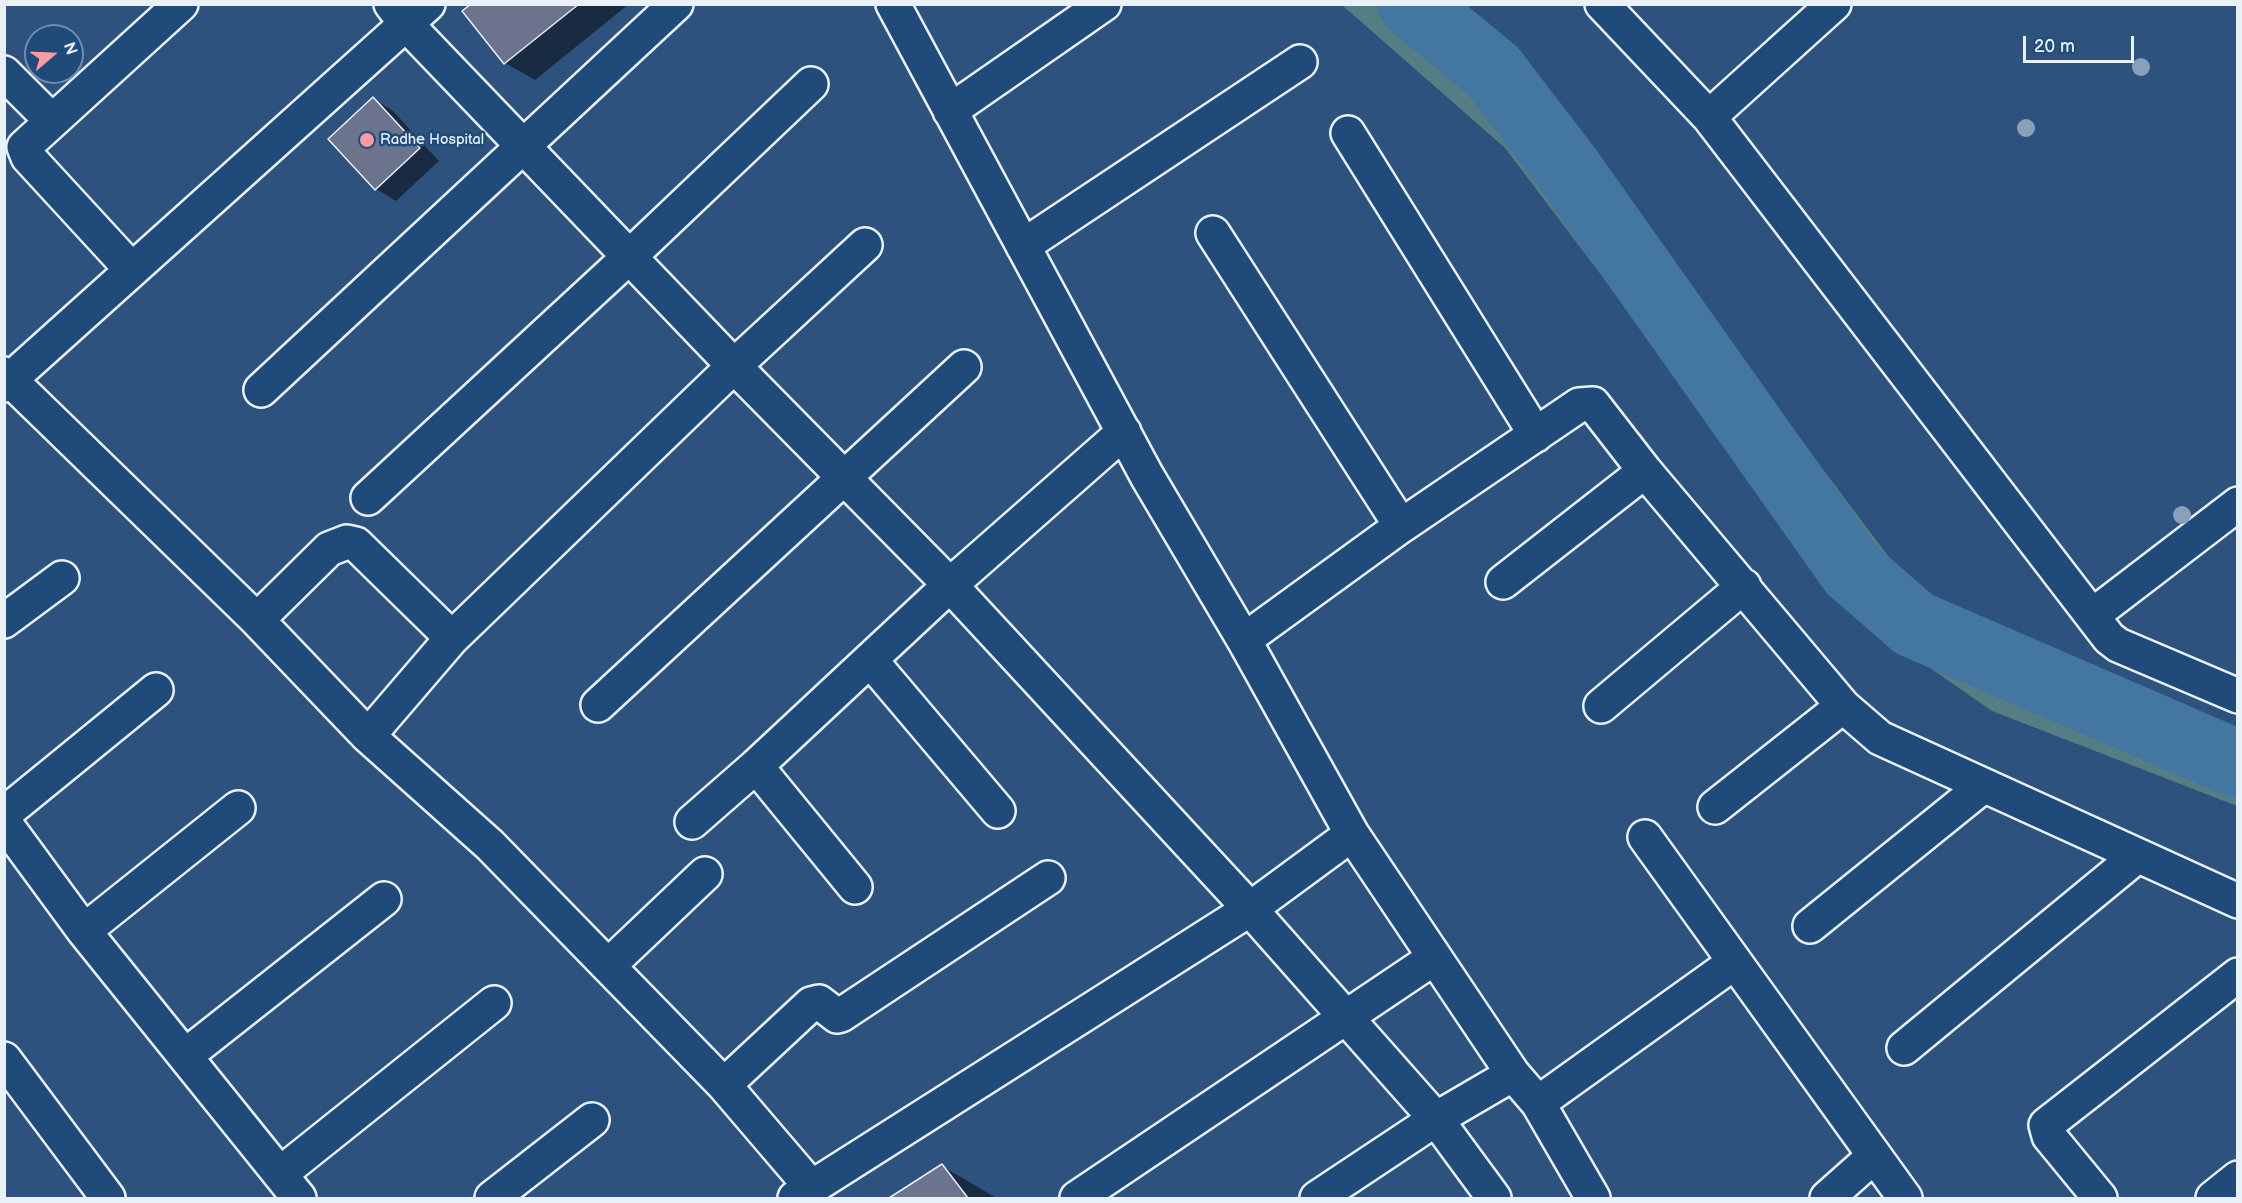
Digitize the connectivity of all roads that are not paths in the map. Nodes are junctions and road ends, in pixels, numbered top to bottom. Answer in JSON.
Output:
{"nodes":[{"id":1,"x":676,"y":4,"type":"edge"},
{"id":2,"x":893,"y":4,"type":"edge"},
{"id":3,"x":1104,"y":4,"type":"edge"},
{"id":4,"x":1602,"y":4,"type":"edge"},
{"id":5,"x":1834,"y":4,"type":"edge"},
{"id":6,"x":164,"y":10,"type":"edge"},
{"id":7,"x":409,"y":11,"type":"edge"},
{"id":8,"x":1300,"y":62,"type":"dead end"},
{"id":9,"x":4,"y":73,"type":"edge"},
{"id":10,"x":811,"y":84,"type":"dead end"},
{"id":11,"x":950,"y":111,"type":"junction"},
{"id":12,"x":1709,"y":117,"type":"junction"},
{"id":13,"x":51,"y":120,"type":"junction"},
{"id":14,"x":1348,"y":133,"type":"dead end"},
{"id":15,"x":524,"y":144,"type":"junction"},
{"id":16,"x":1213,"y":233,"type":"dead end"},
{"id":17,"x":865,"y":245,"type":"dead end"},
{"id":18,"x":1023,"y":246,"type":"junction"},
{"id":19,"x":629,"y":257,"type":"junction"},
{"id":20,"x":132,"y":270,"type":"junction"},
{"id":21,"x":734,"y":366,"type":"junction"},
{"id":22,"x":964,"y":367,"type":"dead end"},
{"id":23,"x":7,"y":379,"type":"edge"},
{"id":24,"x":261,"y":390,"type":"dead end"},
{"id":25,"x":1124,"y":432,"type":"junction"},
{"id":26,"x":1536,"y":435,"type":"junction"},
{"id":27,"x":1645,"y":471,"type":"junction"},
{"id":28,"x":845,"y":477,"type":"junction"},
{"id":29,"x":368,"y":498,"type":"dead end"},
{"id":30,"x":2238,"y":504,"type":"edge"},
{"id":31,"x":1401,"y":526,"type":"junction"},
{"id":32,"x":62,"y":578,"type":"dead end"},
{"id":33,"x":1503,"y":582,"type":"dead end"},
{"id":34,"x":950,"y":585,"type":"junction"},
{"id":35,"x":1744,"y":586,"type":"junction"},
{"id":36,"x":2093,"y":615,"type":"junction"},
{"id":37,"x":4,"y":621,"type":"edge"},
{"id":38,"x":257,"y":621,"type":"junction"},
{"id":39,"x":452,"y":638,"type":"junction"},
{"id":40,"x":1244,"y":640,"type":"junction"},
{"id":41,"x":871,"y":661,"type":"junction"},
{"id":42,"x":156,"y":690,"type":"dead end"},
{"id":43,"x":2238,"y":696,"type":"edge"},
{"id":44,"x":598,"y":705,"type":"dead end"},
{"id":45,"x":1600,"y":706,"type":"dead end"},
{"id":46,"x":1843,"y":706,"type":"junction"},
{"id":47,"x":369,"y":736,"type":"junction"},
{"id":48,"x":756,"y":766,"type":"junction"},
{"id":49,"x":1982,"y":787,"type":"junction"},
{"id":50,"x":1714,"y":807,"type":"dead end"},
{"id":51,"x":238,"y":808,"type":"dead end"},
{"id":52,"x":998,"y":811,"type":"dead end"},
{"id":53,"x":4,"y":814,"type":"edge"},
{"id":54,"x":4,"y":822,"type":"edge"},
{"id":55,"x":692,"y":822,"type":"dead end"},
{"id":56,"x":1352,"y":834,"type":"junction"},
{"id":57,"x":1645,"y":837,"type":"dead end"},
{"id":58,"x":2137,"y":856,"type":"junction"},
{"id":59,"x":705,"y":874,"type":"dead end"},
{"id":60,"x":1048,"y":878,"type":"dead end"},
{"id":61,"x":855,"y":887,"type":"dead end"},
{"id":62,"x":384,"y":899,"type":"dead end"},
{"id":63,"x":2238,"y":902,"type":"edge"},
{"id":64,"x":1251,"y":909,"type":"junction"},
{"id":65,"x":1810,"y":926,"type":"dead end"},
{"id":66,"x":84,"y":931,"type":"junction"},
{"id":67,"x":1434,"y":958,"type":"junction"},
{"id":68,"x":1735,"y":963,"type":"junction"},
{"id":69,"x":608,"y":966,"type":"junction"},
{"id":70,"x":2238,"y":975,"type":"edge"},
{"id":71,"x":494,"y":1003,"type":"dead end"},
{"id":72,"x":1346,"y":1018,"type":"junction"},
{"id":73,"x":1904,"y":1048,"type":"dead end"},
{"id":74,"x":185,"y":1056,"type":"junction"},
{"id":75,"x":4,"y":1059,"type":"edge"},
{"id":76,"x":1513,"y":1074,"type":"junction"},
{"id":77,"x":724,"y":1085,"type":"junction"},
{"id":78,"x":1538,"y":1103,"type":"junction"},
{"id":79,"x":1436,"y":1119,"type":"junction"},
{"id":80,"x":592,"y":1120,"type":"dead end"},
{"id":81,"x":1873,"y":1157,"type":"junction"},
{"id":82,"x":2238,"y":1178,"type":"edge"},
{"id":83,"x":290,"y":1186,"type":"edge"},
{"id":84,"x":804,"y":1193,"type":"edge"},
{"id":85,"x":1582,"y":1194,"type":"edge"},
{"id":86,"x":108,"y":1198,"type":"edge"},
{"id":87,"x":492,"y":1198,"type":"edge"},
{"id":88,"x":1077,"y":1198,"type":"edge"},
{"id":89,"x":1317,"y":1198,"type":"edge"},
{"id":90,"x":1494,"y":1198,"type":"edge"},
{"id":91,"x":1827,"y":1198,"type":"edge"},
{"id":92,"x":1905,"y":1198,"type":"edge"},
{"id":93,"x":2100,"y":1198,"type":"edge"},
{"id":94,"x":2213,"y":1198,"type":"edge"}],
"edges":[{"from":1,"to":15,"type":"street"},
{"from":2,"to":11,"type":"street"},
{"from":3,"to":11,"type":"street"},
{"from":4,"to":12,"type":"street"},
{"from":5,"to":12,"type":"street"},
{"from":6,"to":13,"type":"street"},
{"from":7,"to":15,"type":"street"},
{"from":7,"to":20,"type":"street"},
{"from":8,"to":18,"type":"street"},
{"from":9,"to":13,"type":"street"},
{"from":10,"to":19,"type":"street"},
{"from":11,"to":18,"type":"street"},
{"from":12,"to":36,"type":"street"},
{"from":13,"to":20,"type":"street"},
{"from":14,"to":26,"type":"street"},
{"from":15,"to":19,"type":"street"},
{"from":15,"to":24,"type":"street"},
{"from":16,"to":31,"type":"street"},
{"from":17,"to":21,"type":"street"},
{"from":18,"to":25,"type":"street"},
{"from":19,"to":21,"type":"street"},
{"from":19,"to":29,"type":"street"},
{"from":20,"to":23,"type":"street"},
{"from":21,"to":28,"type":"street"},
{"from":21,"to":39,"type":"street"},
{"from":22,"to":28,"type":"street"},
{"from":23,"to":38,"type":"street"},
{"from":25,"to":34,"type":"street"},
{"from":25,"to":40,"type":"street"},
{"from":26,"to":27,"type":"street"},
{"from":26,"to":31,"type":"street"},
{"from":27,"to":33,"type":"street"},
{"from":27,"to":35,"type":"street"},
{"from":28,"to":34,"type":"street"},
{"from":28,"to":44,"type":"street"},
{"from":30,"to":36,"type":"street"},
{"from":31,"to":40,"type":"street"},
{"from":32,"to":37,"type":"street"},
{"from":34,"to":41,"type":"street"},
{"from":34,"to":64,"type":"street"},
{"from":35,"to":45,"type":"street"},
{"from":35,"to":46,"type":"street"},
{"from":36,"to":43,"type":"street"},
{"from":38,"to":39,"type":"street"},
{"from":38,"to":47,"type":"street"},
{"from":39,"to":47,"type":"street"},
{"from":40,"to":56,"type":"street"},
{"from":41,"to":48,"type":"street"},
{"from":41,"to":52,"type":"street"},
{"from":42,"to":53,"type":"street"},
{"from":46,"to":49,"type":"street"},
{"from":46,"to":50,"type":"street"},
{"from":47,"to":69,"type":"street"},
{"from":48,"to":55,"type":"street"},
{"from":48,"to":61,"type":"street"},
{"from":49,"to":58,"type":"street"},
{"from":49,"to":65,"type":"street"},
{"from":51,"to":66,"type":"street"},
{"from":54,"to":66,"type":"street"},
{"from":56,"to":64,"type":"street"},
{"from":56,"to":67,"type":"street"},
{"from":57,"to":68,"type":"street"},
{"from":58,"to":63,"type":"street"},
{"from":58,"to":73,"type":"street"},
{"from":59,"to":69,"type":"street"},
{"from":60,"to":77,"type":"street"},
{"from":62,"to":74,"type":"street"},
{"from":64,"to":72,"type":"street"},
{"from":64,"to":84,"type":"street"},
{"from":66,"to":74,"type":"street"},
{"from":67,"to":72,"type":"street"},
{"from":67,"to":76,"type":"street"},
{"from":68,"to":78,"type":"street"},
{"from":68,"to":81,"type":"street"},
{"from":69,"to":77,"type":"street"},
{"from":70,"to":93,"type":"street"},
{"from":71,"to":83,"type":"street"},
{"from":72,"to":79,"type":"street"},
{"from":72,"to":88,"type":"street"},
{"from":74,"to":83,"type":"street"},
{"from":75,"to":86,"type":"street"},
{"from":76,"to":78,"type":"street"},
{"from":76,"to":79,"type":"street"},
{"from":77,"to":84,"type":"street"},
{"from":78,"to":85,"type":"street"},
{"from":79,"to":89,"type":"street"},
{"from":79,"to":90,"type":"street"},
{"from":80,"to":87,"type":"street"},
{"from":81,"to":91,"type":"street"},
{"from":81,"to":92,"type":"street"},
{"from":82,"to":94,"type":"street"}]}
